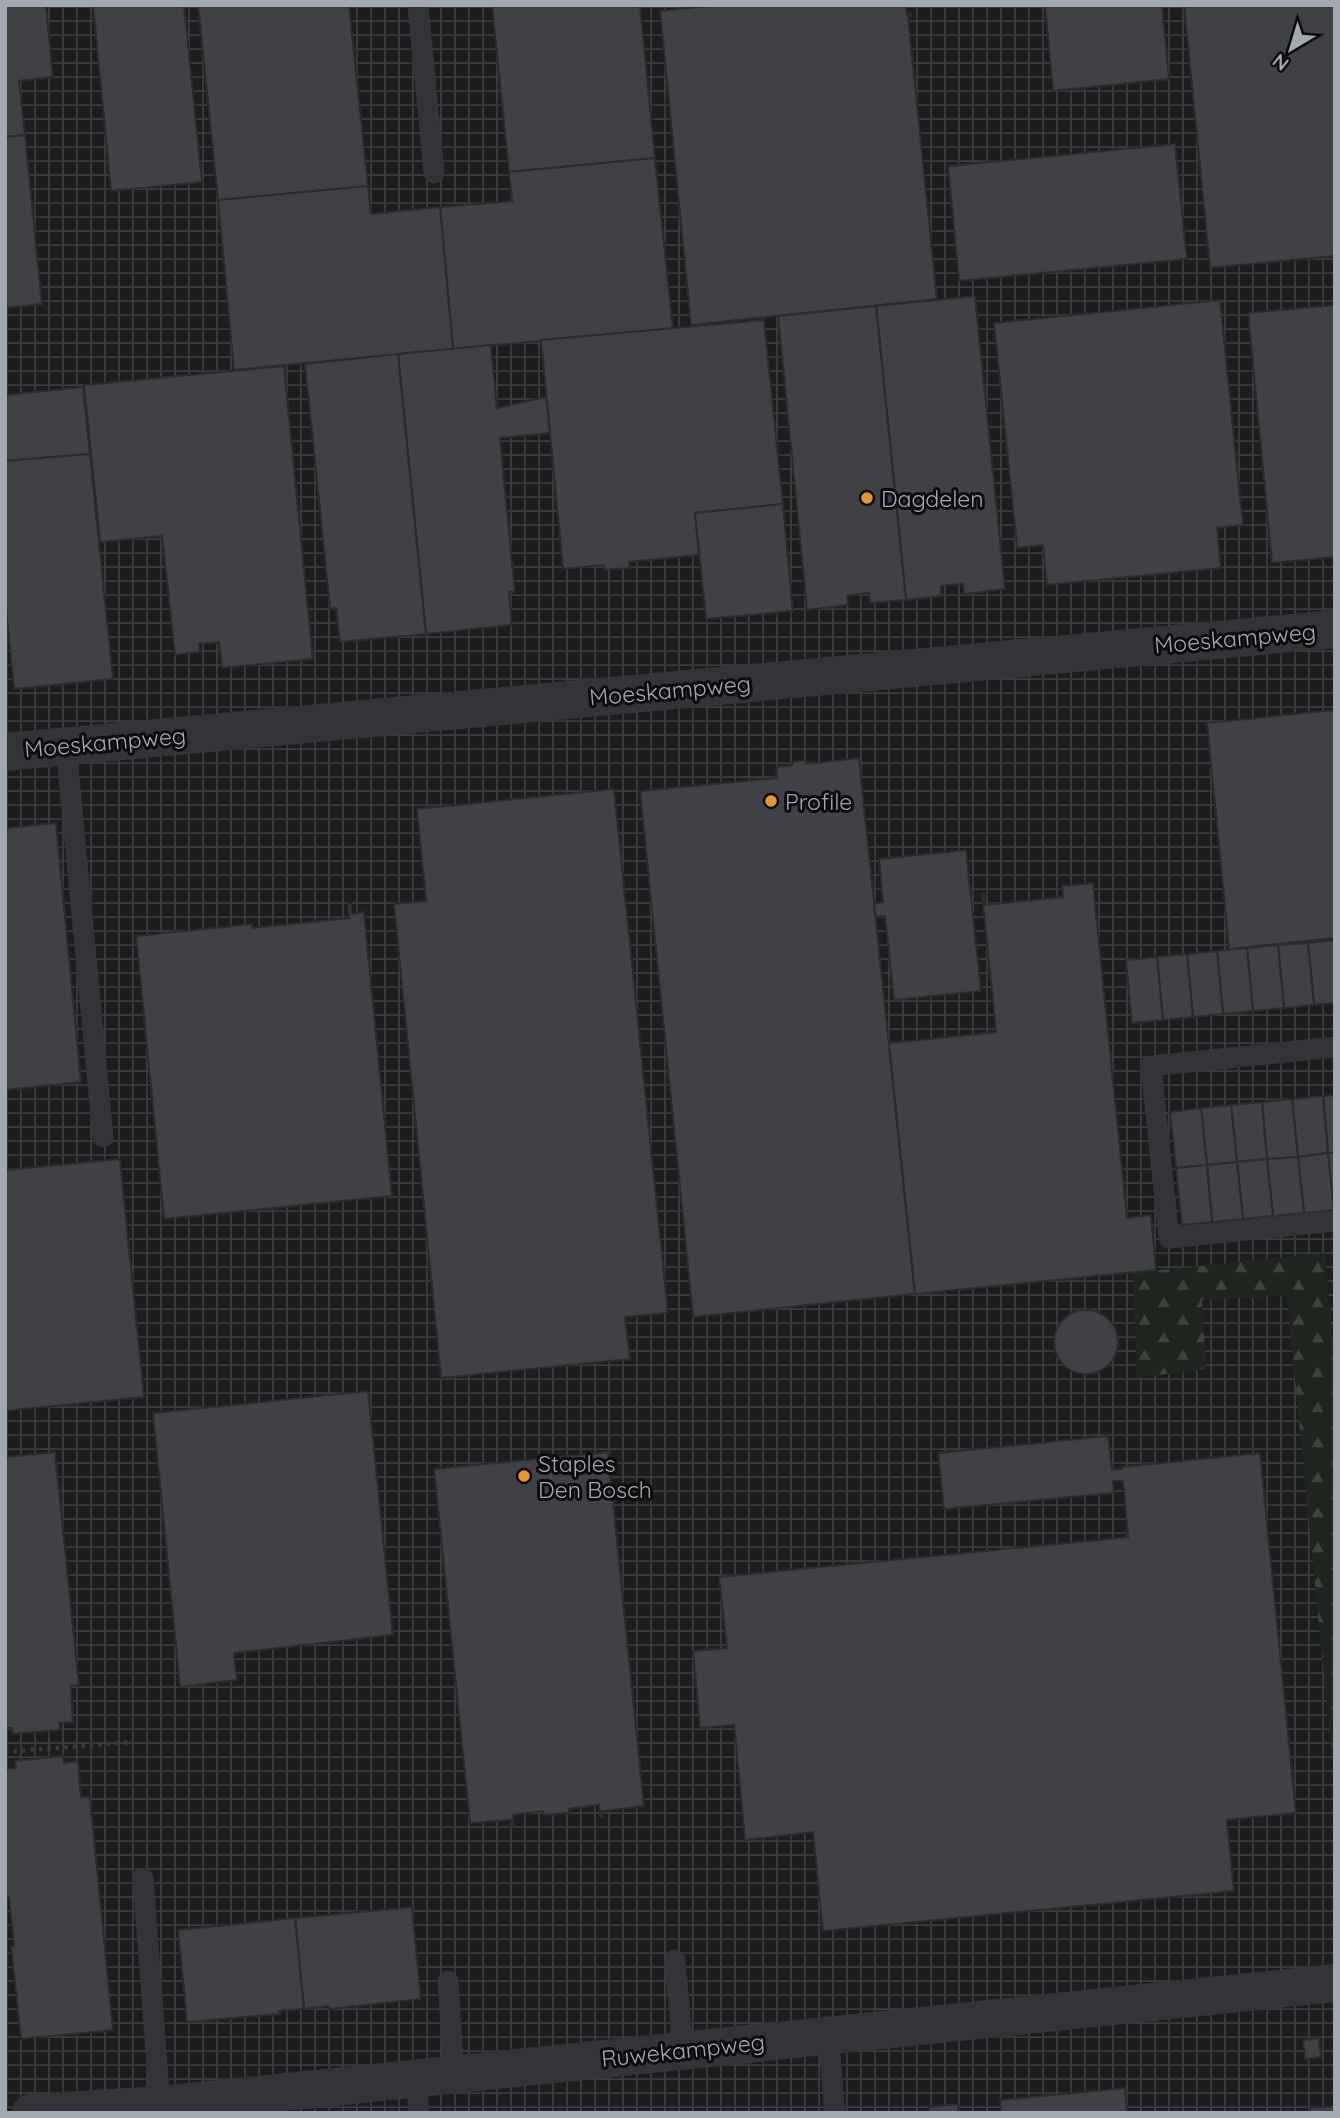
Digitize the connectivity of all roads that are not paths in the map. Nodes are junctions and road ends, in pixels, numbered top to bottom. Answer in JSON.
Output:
{"nodes":[{"id":1,"x":418,"y":5,"type":"edge"},
{"id":2,"x":434,"y":173,"type":"dead end"},
{"id":3,"x":1335,"y":629,"type":"edge"},
{"id":4,"x":66,"y":746,"type":"junction"},
{"id":5,"x":5,"y":752,"type":"edge"},
{"id":6,"x":1335,"y":1047,"type":"edge"},
{"id":7,"x":103,"y":1137,"type":"dead end"},
{"id":8,"x":1335,"y":1221,"type":"edge"},
{"id":9,"x":143,"y":1878,"type":"dead end"},
{"id":10,"x":675,"y":1960,"type":"dead end"},
{"id":11,"x":448,"y":1981,"type":"dead end"},
{"id":12,"x":1335,"y":1983,"type":"edge"},
{"id":13,"x":828,"y":2035,"type":"junction"},
{"id":14,"x":683,"y":2050,"type":"junction"},
{"id":15,"x":454,"y":2075,"type":"junction"},
{"id":16,"x":418,"y":2096,"type":"edge"},
{"id":17,"x":160,"y":2105,"type":"junction"},
{"id":18,"x":31,"y":2113,"type":"edge"},
{"id":19,"x":835,"y":2113,"type":"edge"}],
"edges":[{"from":1,"to":2,"type":"lane"},
{"from":3,"to":4,"type":"street","name":"Moeskampweg"},
{"from":4,"to":5,"type":"street","name":"Moeskampweg"},
{"from":4,"to":7,"type":"lane"},
{"from":6,"to":8,"type":"lane"},
{"from":9,"to":17,"type":"lane"},
{"from":10,"to":14,"type":"lane"},
{"from":11,"to":15,"type":"lane"},
{"from":12,"to":13,"type":"street","name":"Ruwekampweg"},
{"from":13,"to":14,"type":"street","name":"Ruwekampweg"},
{"from":13,"to":19,"type":"lane"},
{"from":14,"to":15,"type":"street","name":"Ruwekampweg"},
{"from":15,"to":16,"type":"street","name":"Ruwekampweg"},
{"from":16,"to":17,"type":"street","name":"Ruwekampweg"},
{"from":17,"to":18,"type":"street","name":"Ruwekampweg"}]}
